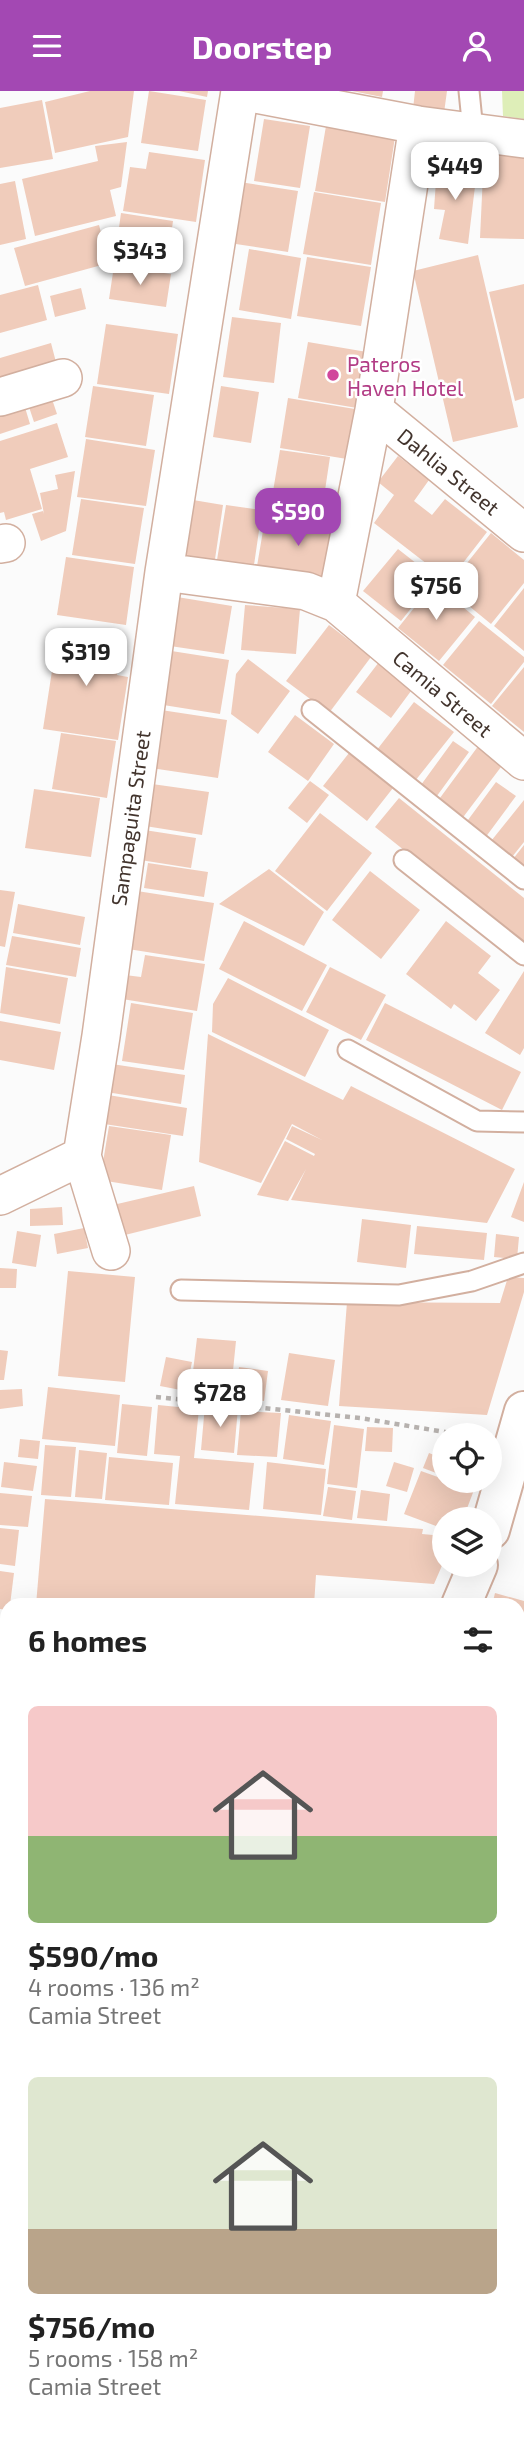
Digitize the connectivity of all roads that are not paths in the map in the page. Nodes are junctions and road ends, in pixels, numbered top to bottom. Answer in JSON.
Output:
{"nodes":[{"id":1,"x":240,"y":91,"type":"edge"},
{"id":2,"x":469,"y":91,"type":"edge"},
{"id":3,"x":418,"y":125,"type":"junction"},
{"id":4,"x":473,"y":131,"type":"junction"},
{"id":5,"x":524,"y":139,"type":"edge"},
{"id":6,"x":63,"y":378,"type":"dead end"},
{"id":7,"x":0,"y":397,"type":"edge"},
{"id":8,"x":374,"y":410,"type":"junction"},
{"id":9,"x":524,"y":533,"type":"edge"},
{"id":10,"x":164,"y":572,"type":"junction"},
{"id":11,"x":336,"y":603,"type":"junction"},
{"id":12,"x":312,"y":710,"type":"dead end"},
{"id":13,"x":524,"y":761,"type":"edge"},
{"id":14,"x":404,"y":860,"type":"dead end"},
{"id":15,"x":524,"y":879,"type":"edge"},
{"id":16,"x":524,"y":955,"type":"edge"},
{"id":17,"x":348,"y":1050,"type":"dead end"},
{"id":18,"x":524,"y":1122,"type":"edge"},
{"id":19,"x":82,"y":1156,"type":"junction"},
{"id":20,"x":0,"y":1196,"type":"edge"},
{"id":21,"x":111,"y":1251,"type":"dead end"},
{"id":22,"x":524,"y":1263,"type":"edge"},
{"id":23,"x":181,"y":1290,"type":"dead end"},
{"id":24,"x":524,"y":1411,"type":"edge"},
{"id":25,"x":497,"y":1507,"type":"edge"},
{"id":26,"x":473,"y":1577,"type":"edge"},
{"id":27,"x":464,"y":1598,"type":"edge"}],
"edges":[{"from":1,"to":3,"type":"street"},
{"from":1,"to":10,"type":"street","name":"Sampaguita Street"},
{"from":2,"to":4,"type":"lane"},
{"from":3,"to":4,"type":"street"},
{"from":3,"to":8,"type":"street"},
{"from":4,"to":5,"type":"street"},
{"from":6,"to":7,"type":"street"},
{"from":8,"to":9,"type":"street","name":"Dahlia Street"},
{"from":8,"to":11,"type":"street"},
{"from":10,"to":11,"type":"street","name":"Camia Street"},
{"from":10,"to":19,"type":"street","name":"Sampaguita Street"},
{"from":11,"to":13,"type":"street","name":"Camia Street"},
{"from":12,"to":15,"type":"lane"},
{"from":14,"to":16,"type":"lane"},
{"from":17,"to":18,"type":"lane"},
{"from":19,"to":20,"type":"street"},
{"from":19,"to":21,"type":"street","name":"Sampaguita Street"},
{"from":22,"to":23,"type":"lane"},
{"from":24,"to":25,"type":"street"},
{"from":26,"to":27,"type":"street"}]}
